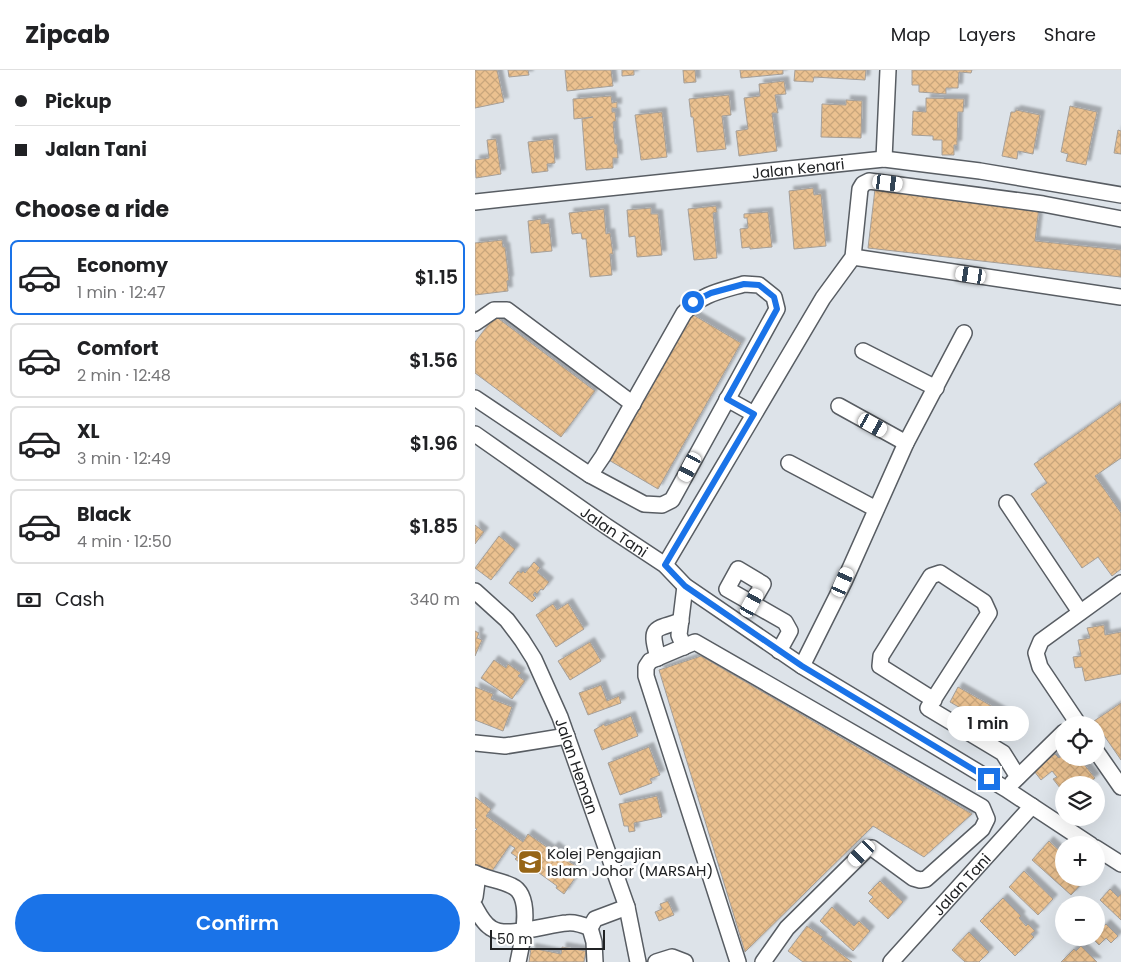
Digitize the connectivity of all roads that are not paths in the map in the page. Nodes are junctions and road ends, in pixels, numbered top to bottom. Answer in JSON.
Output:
{"nodes":[{"id":1,"x":888,"y":70,"type":"edge"},
{"id":2,"x":884,"y":159,"type":"junction"},
{"id":3,"x":1121,"y":195,"type":"edge"},
{"id":4,"x":475,"y":202,"type":"edge"},
{"id":5,"x":1121,"y":219,"type":"edge"},
{"id":6,"x":853,"y":257,"type":"junction"},
{"id":7,"x":1121,"y":297,"type":"edge"},
{"id":8,"x":475,"y":323,"type":"edge"},
{"id":9,"x":964,"y":333,"type":"dead end"},
{"id":10,"x":863,"y":351,"type":"dead end"},
{"id":11,"x":936,"y":388,"type":"junction"},
{"id":12,"x":475,"y":398,"type":"edge"},
{"id":13,"x":727,"y":399,"type":"junction"},
{"id":14,"x":633,"y":404,"type":"junction"},
{"id":15,"x":839,"y":406,"type":"dead end"},
{"id":16,"x":754,"y":414,"type":"junction"},
{"id":17,"x":475,"y":434,"type":"edge"},
{"id":18,"x":906,"y":443,"type":"junction"},
{"id":19,"x":789,"y":463,"type":"dead end"},
{"id":20,"x":590,"y":475,"type":"junction"},
{"id":21,"x":1007,"y":502,"type":"dead end"},
{"id":22,"x":876,"y":510,"type":"junction"},
{"id":23,"x":665,"y":565,"type":"junction"},
{"id":24,"x":1121,"y":584,"type":"edge"},
{"id":25,"x":685,"y":586,"type":"junction"},
{"id":26,"x":475,"y":592,"type":"edge"},
{"id":27,"x":752,"y":603,"type":"dead end"},
{"id":28,"x":1080,"y":612,"type":"junction"},
{"id":29,"x":681,"y":622,"type":"junction"},
{"id":30,"x":684,"y":647,"type":"junction"},
{"id":31,"x":779,"y":651,"type":"junction"},
{"id":32,"x":659,"y":658,"type":"junction"},
{"id":33,"x":802,"y":666,"type":"junction"},
{"id":34,"x":934,"y":700,"type":"junction"},
{"id":35,"x":1070,"y":716,"type":"edge"},
{"id":36,"x":567,"y":736,"type":"junction"},
{"id":37,"x":1055,"y":741,"type":"edge"},
{"id":38,"x":475,"y":743,"type":"edge"},
{"id":39,"x":1105,"y":763,"type":"edge"},
{"id":40,"x":1018,"y":776,"type":"junction"},
{"id":41,"x":1121,"y":786,"type":"edge"},
{"id":42,"x":1005,"y":789,"type":"junction"},
{"id":43,"x":1032,"y":806,"type":"junction"},
{"id":44,"x":1077,"y":836,"type":"edge"},
{"id":45,"x":1105,"y":854,"type":"edge"},
{"id":46,"x":1121,"y":864,"type":"edge"},
{"id":47,"x":476,"y":874,"type":"edge"},
{"id":48,"x":475,"y":896,"type":"edge"},
{"id":49,"x":475,"y":906,"type":"edge"},
{"id":50,"x":627,"y":907,"type":"junction"},
{"id":51,"x":590,"y":928,"type":"junction"},
{"id":52,"x":525,"y":931,"type":"junction"},
{"id":53,"x":517,"y":962,"type":"edge"},
{"id":54,"x":595,"y":962,"type":"edge"},
{"id":55,"x":638,"y":962,"type":"edge"},
{"id":56,"x":656,"y":962,"type":"edge"},
{"id":57,"x":685,"y":962,"type":"edge"},
{"id":58,"x":739,"y":962,"type":"edge"},
{"id":59,"x":763,"y":962,"type":"edge"},
{"id":60,"x":891,"y":962,"type":"edge"}],
"edges":[{"from":1,"to":2,"type":"street"},
{"from":2,"to":3,"type":"street","name":"Jalan Kenari"},
{"from":2,"to":4,"type":"street","name":"Jalan Kenari"},
{"from":5,"to":6,"type":"street"},
{"from":6,"to":7,"type":"street"},
{"from":6,"to":16,"type":"street"},
{"from":8,"to":14,"type":"street"},
{"from":9,"to":11,"type":"street"},
{"from":10,"to":11,"type":"street"},
{"from":11,"to":18,"type":"street"},
{"from":12,"to":20,"type":"street"},
{"from":13,"to":14,"type":"street"},
{"from":13,"to":16,"type":"street"},
{"from":13,"to":20,"type":"street"},
{"from":14,"to":20,"type":"street"},
{"from":15,"to":18,"type":"street"},
{"from":16,"to":23,"type":"street"},
{"from":17,"to":23,"type":"street","name":"Jalan Tani"},
{"from":18,"to":22,"type":"street"},
{"from":19,"to":22,"type":"street"},
{"from":21,"to":28,"type":"street"},
{"from":22,"to":33,"type":"street"},
{"from":23,"to":25,"type":"street","name":"Jalan Tani"},
{"from":24,"to":28,"type":"street"},
{"from":25,"to":29,"type":"street"},
{"from":25,"to":31,"type":"street","name":"Jalan Tani"},
{"from":26,"to":36,"type":"street","name":"Jalan Heman"},
{"from":27,"to":31,"type":"street"},
{"from":28,"to":35,"type":"street"},
{"from":29,"to":30,"type":"street"},
{"from":29,"to":32,"type":"street"},
{"from":30,"to":32,"type":"street"},
{"from":30,"to":59,"type":"street"},
{"from":31,"to":33,"type":"street","name":"Jalan Tani"},
{"from":32,"to":58,"type":"street"},
{"from":33,"to":42,"type":"street","name":"Jalan Tani"},
{"from":34,"to":34,"type":"street"},
{"from":34,"to":40,"type":"street"},
{"from":36,"to":38,"type":"street"},
{"from":36,"to":50,"type":"street","name":"Jalan Heman"},
{"from":37,"to":40,"type":"street"},
{"from":39,"to":41,"type":"street"},
{"from":40,"to":42,"type":"street"},
{"from":42,"to":43,"type":"street","name":"Jalan Tani"},
{"from":43,"to":44,"type":"street","name":"Jalan Tani"},
{"from":43,"to":60,"type":"street","name":"Jalan Tani"},
{"from":45,"to":46,"type":"street"},
{"from":47,"to":48,"type":"street"},
{"from":47,"to":52,"type":"street"},
{"from":49,"to":52,"type":"street"},
{"from":50,"to":51,"type":"street"},
{"from":50,"to":55,"type":"street","name":"Jalan Heman"},
{"from":51,"to":52,"type":"street"},
{"from":51,"to":54,"type":"street"},
{"from":52,"to":53,"type":"street"},
{"from":56,"to":57,"type":"street"}]}
